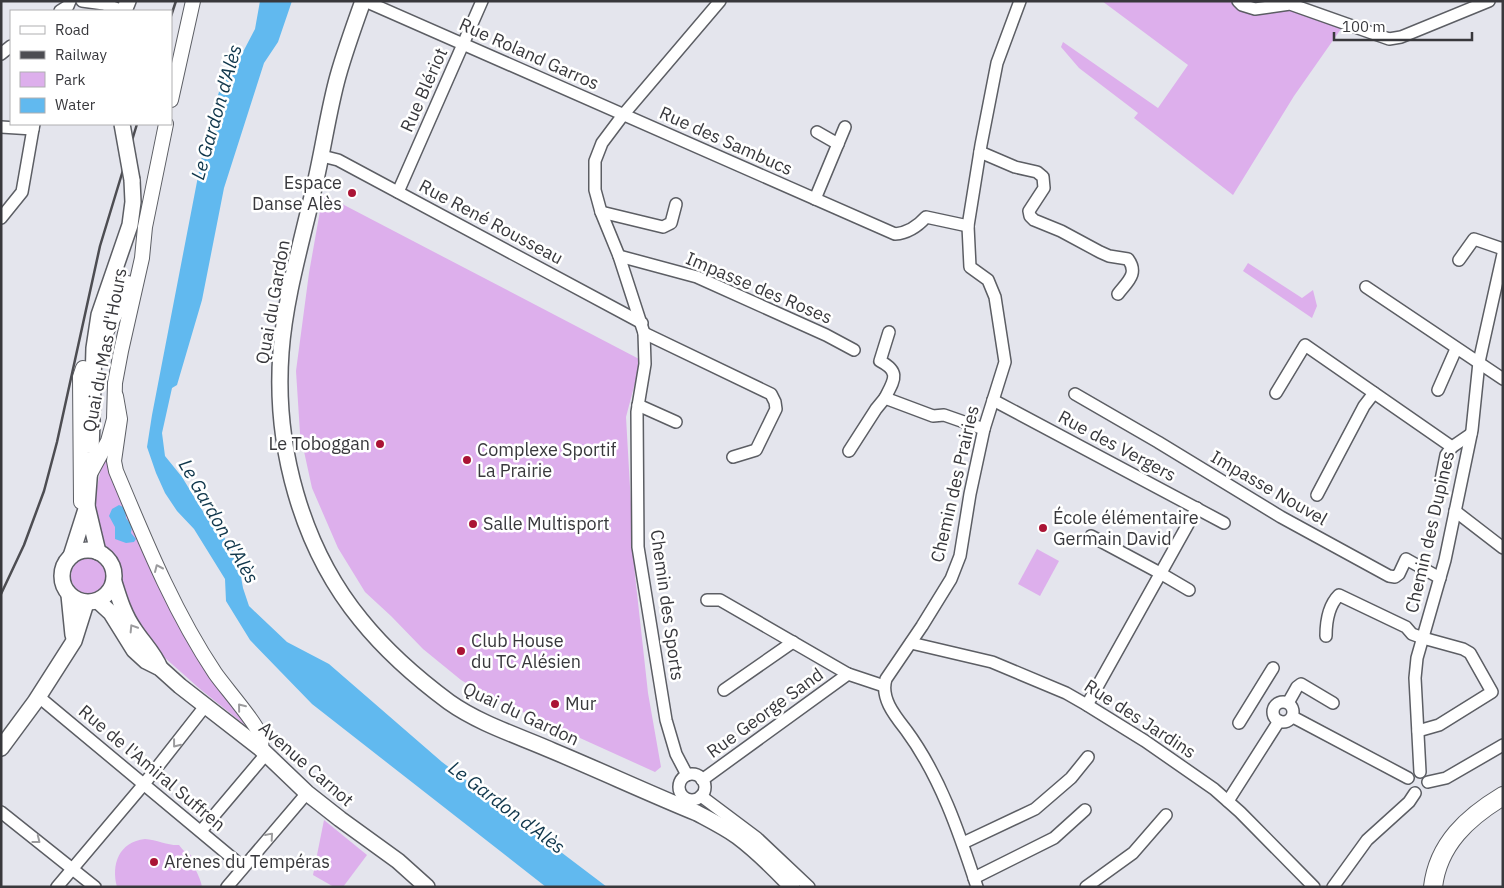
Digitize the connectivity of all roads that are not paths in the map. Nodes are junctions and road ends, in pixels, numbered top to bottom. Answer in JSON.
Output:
{"nodes":[{"id":1,"x":70,"y":1,"type":"edge"},
{"id":2,"x":82,"y":1,"type":"edge"},
{"id":3,"x":193,"y":1,"type":"edge"},
{"id":4,"x":364,"y":1,"type":"edge"},
{"id":5,"x":482,"y":1,"type":"edge"},
{"id":6,"x":720,"y":1,"type":"edge"},
{"id":7,"x":1020,"y":1,"type":"edge"},
{"id":8,"x":1238,"y":1,"type":"edge"},
{"id":9,"x":1488,"y":1,"type":"edge"},
{"id":10,"x":62,"y":10,"type":"edge"},
{"id":11,"x":120,"y":10,"type":"edge"},
{"id":12,"x":463,"y":44,"type":"junction"},
{"id":13,"x":172,"y":96,"type":"edge"},
{"id":14,"x":623,"y":115,"type":"junction"},
{"id":15,"x":122,"y":125,"type":"edge"},
{"id":16,"x":166,"y":125,"type":"edge"},
{"id":17,"x":34,"y":126,"type":"edge"},
{"id":18,"x":1,"y":127,"type":"edge"},
{"id":19,"x":845,"y":127,"type":"dead end"},
{"id":20,"x":817,"y":132,"type":"dead end"},
{"id":21,"x":838,"y":144,"type":"junction"},
{"id":22,"x":980,"y":152,"type":"junction"},
{"id":23,"x":322,"y":156,"type":"junction"},
{"id":24,"x":398,"y":192,"type":"junction"},
{"id":25,"x":815,"y":199,"type":"junction"},
{"id":26,"x":676,"y":204,"type":"dead end"},
{"id":27,"x":601,"y":212,"type":"junction"},
{"id":28,"x":1,"y":218,"type":"edge"},
{"id":29,"x":968,"y":226,"type":"junction"},
{"id":30,"x":145,"y":228,"type":"junction"},
{"id":31,"x":1503,"y":249,"type":"edge"},
{"id":32,"x":1503,"y":254,"type":"edge"},
{"id":33,"x":620,"y":256,"type":"junction"},
{"id":34,"x":1458,"y":260,"type":"dead end"},
{"id":35,"x":1366,"y":287,"type":"dead end"},
{"id":36,"x":1118,"y":294,"type":"dead end"},
{"id":37,"x":643,"y":328,"type":"junction"},
{"id":38,"x":889,"y":332,"type":"dead end"},
{"id":39,"x":105,"y":335,"type":"dead end"},
{"id":40,"x":1456,"y":349,"type":"junction"},
{"id":41,"x":854,"y":350,"type":"dead end"},
{"id":42,"x":1479,"y":362,"type":"junction"},
{"id":43,"x":83,"y":368,"type":"dead end"},
{"id":44,"x":1503,"y":379,"type":"edge"},
{"id":45,"x":1438,"y":390,"type":"dead end"},
{"id":46,"x":1374,"y":392,"type":"junction"},
{"id":47,"x":1276,"y":393,"type":"dead end"},
{"id":48,"x":1075,"y":394,"type":"dead end"},
{"id":49,"x":116,"y":396,"type":"junction"},
{"id":50,"x":885,"y":398,"type":"junction"},
{"id":51,"x":993,"y":400,"type":"junction"},
{"id":52,"x":638,"y":405,"type":"junction"},
{"id":53,"x":676,"y":422,"type":"dead end"},
{"id":54,"x":984,"y":430,"type":"junction"},
{"id":55,"x":1471,"y":434,"type":"junction"},
{"id":56,"x":1452,"y":446,"type":"junction"},
{"id":57,"x":849,"y":451,"type":"dead end"},
{"id":58,"x":733,"y":457,"type":"dead end"},
{"id":59,"x":90,"y":474,"type":"junction"},
{"id":60,"x":1441,"y":480,"type":"dead end"},
{"id":61,"x":1317,"y":495,"type":"dead end"},
{"id":62,"x":87,"y":506,"type":"junction"},
{"id":63,"x":1197,"y":508,"type":"junction"},
{"id":64,"x":1455,"y":511,"type":"junction"},
{"id":65,"x":80,"y":523,"type":"junction"},
{"id":66,"x":1224,"y":523,"type":"dead end"},
{"id":67,"x":1091,"y":536,"type":"dead end"},
{"id":68,"x":1503,"y":548,"type":"edge"},
{"id":69,"x":98,"y":552,"type":"junction"},
{"id":70,"x":71,"y":556,"type":"junction"},
{"id":71,"x":1160,"y":572,"type":"junction"},
{"id":72,"x":1440,"y":578,"type":"junction"},
{"id":73,"x":114,"y":582,"type":"junction"},
{"id":74,"x":1190,"y":590,"type":"dead end"},
{"id":75,"x":69,"y":595,"type":"junction"},
{"id":76,"x":707,"y":600,"type":"dead end"},
{"id":77,"x":92,"y":602,"type":"junction"},
{"id":78,"x":1326,"y":636,"type":"dead end"},
{"id":79,"x":1422,"y":638,"type":"junction"},
{"id":80,"x":74,"y":641,"type":"junction"},
{"id":81,"x":793,"y":642,"type":"junction"},
{"id":82,"x":911,"y":643,"type":"junction"},
{"id":83,"x":160,"y":668,"type":"junction"},
{"id":84,"x":1273,"y":668,"type":"dead end"},
{"id":85,"x":848,"y":674,"type":"junction"},
{"id":86,"x":884,"y":686,"type":"junction"},
{"id":87,"x":724,"y":690,"type":"dead end"},
{"id":88,"x":39,"y":696,"type":"junction"},
{"id":89,"x":1256,"y":696,"type":"junction"},
{"id":90,"x":1288,"y":703,"type":"junction"},
{"id":91,"x":1333,"y":704,"type":"dead end"},
{"id":92,"x":206,"y":705,"type":"junction"},
{"id":93,"x":1087,"y":705,"type":"junction"},
{"id":94,"x":1274,"y":706,"type":"junction"},
{"id":95,"x":1292,"y":717,"type":"junction"},
{"id":96,"x":1279,"y":721,"type":"junction"},
{"id":97,"x":1239,"y":723,"type":"dead end"},
{"id":98,"x":1418,"y":731,"type":"junction"},
{"id":99,"x":1503,"y":745,"type":"edge"},
{"id":100,"x":1,"y":748,"type":"edge"},
{"id":101,"x":263,"y":752,"type":"junction"},
{"id":102,"x":1088,"y":757,"type":"dead end"},
{"id":103,"x":1420,"y":772,"type":"junction"},
{"id":104,"x":687,"y":775,"type":"junction"},
{"id":105,"x":1408,"y":778,"type":"junction"},
{"id":106,"x":702,"y":780,"type":"junction"},
{"id":107,"x":144,"y":784,"type":"junction"},
{"id":108,"x":1427,"y":785,"type":"junction"},
{"id":109,"x":307,"y":793,"type":"junction"},
{"id":110,"x":1415,"y":793,"type":"junction"},
{"id":111,"x":701,"y":796,"type":"junction"},
{"id":112,"x":1503,"y":796,"type":"edge"},
{"id":113,"x":1228,"y":801,"type":"junction"},
{"id":114,"x":1085,"y":810,"type":"dead end"},
{"id":115,"x":1,"y":812,"type":"edge"},
{"id":116,"x":1166,"y":815,"type":"dead end"},
{"id":117,"x":201,"y":832,"type":"junction"},
{"id":118,"x":962,"y":844,"type":"junction"},
{"id":119,"x":243,"y":867,"type":"junction"},
{"id":120,"x":73,"y":868,"type":"junction"},
{"id":121,"x":976,"y":882,"type":"edge"},
{"id":122,"x":57,"y":887,"type":"edge"},
{"id":123,"x":95,"y":887,"type":"edge"},
{"id":124,"x":226,"y":887,"type":"edge"},
{"id":125,"x":427,"y":887,"type":"edge"},
{"id":126,"x":792,"y":887,"type":"edge"},
{"id":127,"x":809,"y":887,"type":"edge"},
{"id":128,"x":1086,"y":887,"type":"edge"},
{"id":129,"x":1314,"y":887,"type":"edge"},
{"id":130,"x":1333,"y":887,"type":"edge"},
{"id":131,"x":1433,"y":887,"type":"edge"}],
"edges":[{"from":1,"to":10,"type":"street"},
{"from":2,"to":11,"type":"street"},
{"from":3,"to":13,"type":"street"},
{"from":4,"to":12,"type":"street","name":"Rue Roland Garros"},
{"from":4,"to":23,"type":"main road","name":"Quai du Gardon"},
{"from":5,"to":12,"type":"street","name":"Rue Blériot"},
{"from":6,"to":14,"type":"street","name":"Chemin des Sports"},
{"from":7,"to":22,"type":"street","name":"Chemin des Prairies"},
{"from":8,"to":9,"type":"street"},
{"from":12,"to":14,"type":"street","name":"Rue Roland Garros"},
{"from":12,"to":24,"type":"street","name":"Rue Blériot"},
{"from":14,"to":25,"type":"street","name":"Rue des Sambucs"},
{"from":14,"to":27,"type":"street","name":"Chemin des Sports"},
{"from":15,"to":59,"type":"main road","bridge":true},
{"from":16,"to":30,"type":"street","name":"Quai du Mas d'Hours"},
{"from":17,"to":18,"type":"street"},
{"from":17,"to":28,"type":"street"},
{"from":19,"to":21,"type":"street"},
{"from":20,"to":21,"type":"street"},
{"from":21,"to":25,"type":"street"},
{"from":22,"to":29,"type":"street","name":"Chemin des Prairies"},
{"from":22,"to":36,"type":"street"},
{"from":23,"to":24,"type":"street","name":"Rue René Rousseau"},
{"from":23,"to":126,"type":"main road","name":"Quai du Gardon"},
{"from":24,"to":37,"type":"street","name":"Rue René Rousseau"},
{"from":25,"to":29,"type":"street","name":"Rue des Sambucs"},
{"from":26,"to":27,"type":"street"},
{"from":27,"to":33,"type":"street","name":"Chemin des Sports"},
{"from":29,"to":51,"type":"street","name":"Chemin des Prairies"},
{"from":30,"to":39,"type":"street","name":"Quai du Mas d'Hours"},
{"from":30,"to":49,"type":"street","name":"Quai du Mas d'Hours"},
{"from":31,"to":34,"type":"street"},
{"from":32,"to":42,"type":"street","name":"Chemin des Dupines"},
{"from":33,"to":37,"type":"street","name":"Chemin des Sports"},
{"from":33,"to":41,"type":"street","name":"Impasse des Roses"},
{"from":35,"to":40,"type":"street"},
{"from":37,"to":52,"type":"street","name":"Chemin des Sports"},
{"from":37,"to":58,"type":"street","name":"Rue René Rousseau"},
{"from":38,"to":50,"type":"street"},
{"from":40,"to":42,"type":"street"},
{"from":40,"to":45,"type":"street"},
{"from":42,"to":44,"type":"street"},
{"from":42,"to":55,"type":"street","name":"Chemin des Dupines"},
{"from":43,"to":65,"type":"street","name":"Quai du Mas d'Hours"},
{"from":46,"to":47,"type":"street","name":"Chemin des Dupines"},
{"from":46,"to":56,"type":"street","name":"Chemin des Dupines"},
{"from":46,"to":61,"type":"street"},
{"from":48,"to":72,"type":"street","name":"Impasse Nouvel"},
{"from":49,"to":59,"type":"street","name":"Quai du Mas d'Hours"},
{"from":101,"to":49,"type":"street","one_way":true},
{"from":50,"to":54,"type":"street"},
{"from":50,"to":57,"type":"street"},
{"from":51,"to":54,"type":"street","name":"Chemin des Prairies"},
{"from":51,"to":63,"type":"street","name":"Rue des Vergers"},
{"from":52,"to":53,"type":"street"},
{"from":52,"to":104,"type":"street","name":"Chemin des Sports"},
{"from":54,"to":82,"type":"street","name":"Chemin des Prairies"},
{"from":55,"to":56,"type":"street","name":"Chemin des Dupines"},
{"from":55,"to":64,"type":"street","name":"Chemin des Dupines"},
{"from":56,"to":60,"type":"street","name":"Chemin des Dupines"},
{"from":59,"to":62,"type":"main road"},
{"from":62,"to":65,"type":"main road"},
{"from":62,"to":69,"type":"main road"},
{"from":63,"to":66,"type":"street","name":"Rue des Vergers"},
{"from":63,"to":71,"type":"street"},
{"from":64,"to":68,"type":"street"},
{"from":64,"to":72,"type":"street","name":"Chemin des Dupines"},
{"from":65,"to":70,"type":"main road","name":"Quai du Mas d'Hours"},
{"from":67,"to":71,"type":"street"},
{"from":69,"to":70,"type":"main road"},
{"from":69,"to":73,"type":"main road"},
{"from":70,"to":75,"type":"main road"},
{"from":71,"to":74,"type":"street"},
{"from":71,"to":93,"type":"street"},
{"from":72,"to":79,"type":"street","name":"Chemin des Dupines"},
{"from":73,"to":77,"type":"main road"},
{"from":83,"to":73,"type":"main road","name":"Avenue Carnot","one_way":true},
{"from":75,"to":77,"type":"main road"},
{"from":75,"to":80,"type":"main road"},
{"from":76,"to":81,"type":"street"},
{"from":77,"to":80,"type":"main road"},
{"from":77,"to":83,"type":"main road","name":"Avenue Carnot"},
{"from":78,"to":79,"type":"street","name":"Chemin des Dupines"},
{"from":79,"to":98,"type":"street","name":"Chemin des Dupines"},
{"from":79,"to":98,"type":"street"},
{"from":80,"to":88,"type":"main road"},
{"from":81,"to":85,"type":"street"},
{"from":81,"to":87,"type":"street"},
{"from":82,"to":86,"type":"street","name":"Chemin des Prairies"},
{"from":82,"to":93,"type":"street","name":"Rue des Jardins"},
{"from":83,"to":92,"type":"main road","name":"Avenue Carnot"},
{"from":84,"to":89,"type":"street"},
{"from":85,"to":86,"type":"street"},
{"from":85,"to":106,"type":"street","name":"Rue George Sand"},
{"from":86,"to":118,"type":"street"},
{"from":88,"to":100,"type":"main road"},
{"from":88,"to":107,"type":"street","name":"Rue de l'Amiral Suffren"},
{"from":89,"to":94,"type":"street"},
{"from":89,"to":97,"type":"street"},
{"from":90,"to":91,"type":"street"},
{"from":90,"to":94,"type":"street"},
{"from":90,"to":95,"type":"street"},
{"from":92,"to":101,"type":"main road","name":"Avenue Carnot"},
{"from":92,"to":107,"type":"street","one_way":true},
{"from":93,"to":113,"type":"street","name":"Rue des Jardins"},
{"from":94,"to":96,"type":"street"},
{"from":95,"to":96,"type":"street"},
{"from":95,"to":105,"type":"street"},
{"from":96,"to":113,"type":"street"},
{"from":98,"to":103,"type":"street","name":"Chemin des Dupines"},
{"from":99,"to":108,"type":"street"},
{"from":101,"to":109,"type":"main road","name":"Avenue Carnot"},
{"from":101,"to":117,"type":"street"},
{"from":102,"to":118,"type":"street"},
{"from":103,"to":105,"type":"street"},
{"from":103,"to":108,"type":"street"},
{"from":104,"to":106,"type":"street"},
{"from":104,"to":111,"type":"street"},
{"from":105,"to":110,"type":"street"},
{"from":106,"to":111,"type":"street"},
{"from":107,"to":117,"type":"street","name":"Rue de l'Amiral Suffren"},
{"from":107,"to":120,"type":"street"},
{"from":108,"to":110,"type":"street"},
{"from":119,"to":109,"type":"street","one_way":true},
{"from":109,"to":125,"type":"main road","name":"Avenue Carnot"},
{"from":110,"to":130,"type":"street"},
{"from":111,"to":127,"type":"street"},
{"from":112,"to":131,"type":"main road"},
{"from":113,"to":129,"type":"street","name":"Rue des Jardins"},
{"from":114,"to":121,"type":"street"},
{"from":115,"to":120,"type":"street","one_way":true},
{"from":116,"to":128,"type":"street"},
{"from":117,"to":119,"type":"street","name":"Rue de l'Amiral Suffren"},
{"from":118,"to":121,"type":"street"},
{"from":119,"to":124,"type":"street"},
{"from":120,"to":122,"type":"street"},
{"from":120,"to":123,"type":"street"}]}
